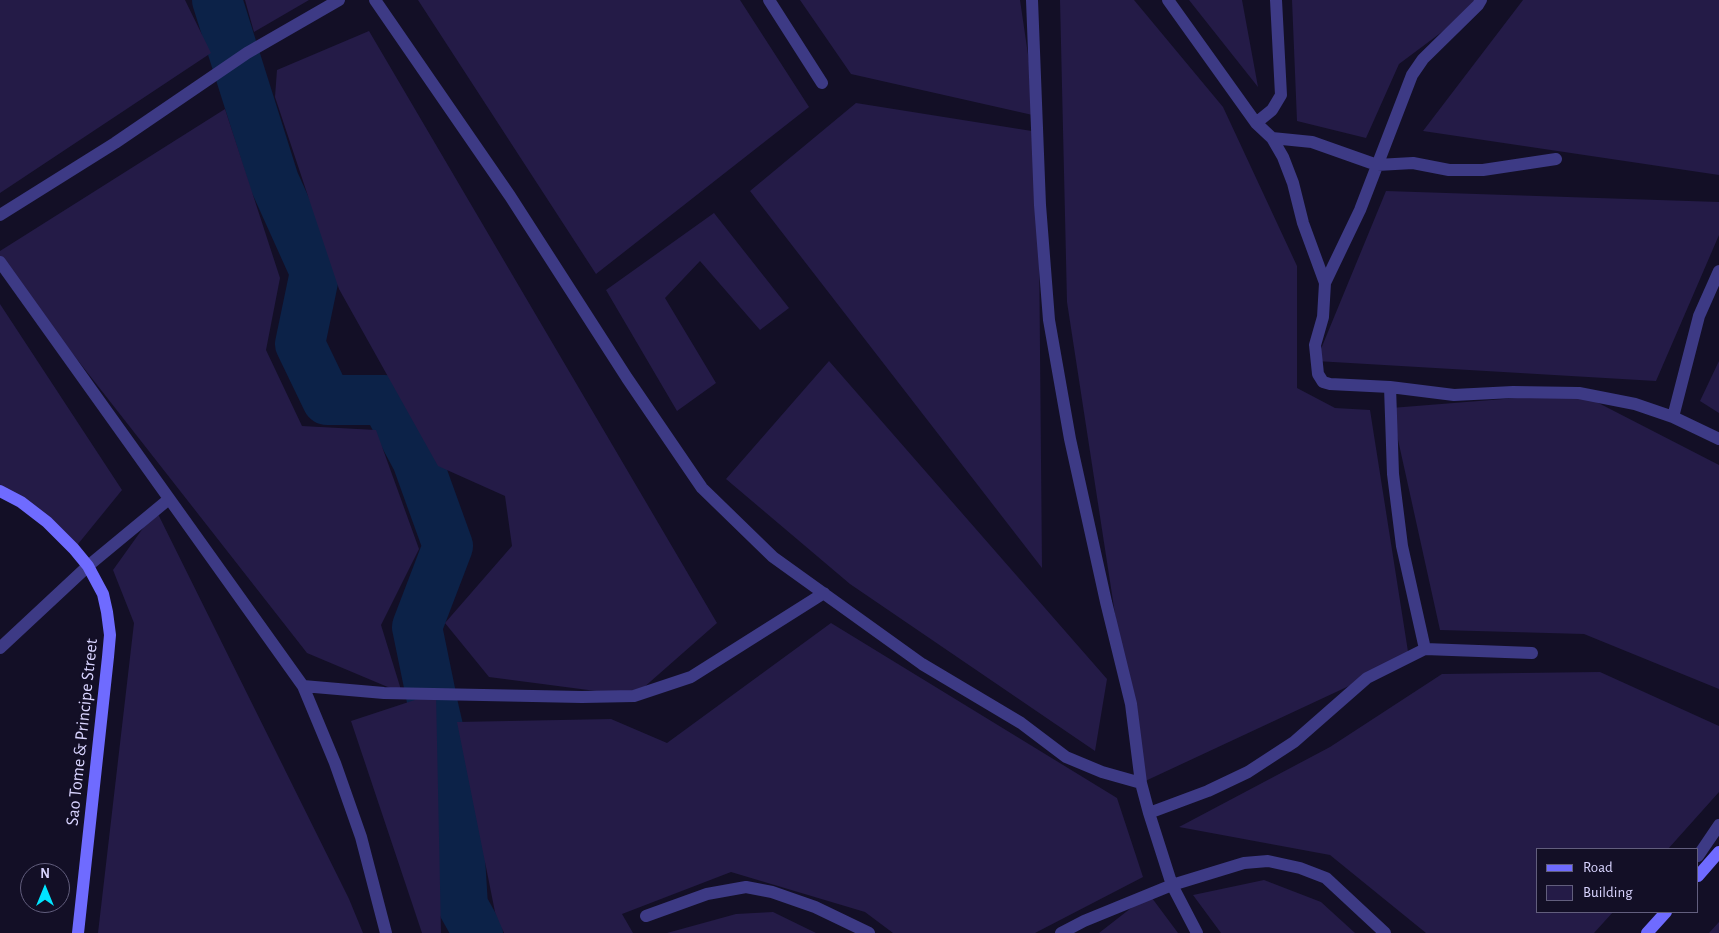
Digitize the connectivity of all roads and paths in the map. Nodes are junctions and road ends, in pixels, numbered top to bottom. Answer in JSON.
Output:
{"nodes":[{"id":1,"x":339,"y":0,"type":"edge"},
{"id":2,"x":375,"y":0,"type":"edge"},
{"id":3,"x":768,"y":0,"type":"edge"},
{"id":4,"x":1032,"y":0,"type":"edge"},
{"id":5,"x":1168,"y":0,"type":"edge"},
{"id":6,"x":1276,"y":0,"type":"edge"},
{"id":7,"x":1481,"y":0,"type":"edge"},
{"id":8,"x":822,"y":83,"type":"dead end"},
{"id":9,"x":1256,"y":123,"type":"junction"},
{"id":10,"x":1272,"y":138,"type":"junction"},
{"id":11,"x":1556,"y":159,"type":"dead end"},
{"id":12,"x":1377,"y":165,"type":"junction"},
{"id":13,"x":0,"y":215,"type":"edge"},
{"id":14,"x":0,"y":262,"type":"edge"},
{"id":15,"x":1719,"y":271,"type":"edge"},
{"id":16,"x":1325,"y":283,"type":"junction"},
{"id":17,"x":1390,"y":387,"type":"junction"},
{"id":18,"x":1673,"y":417,"type":"junction"},
{"id":19,"x":1719,"y":440,"type":"edge"},
{"id":20,"x":0,"y":491,"type":"edge"},
{"id":21,"x":169,"y":499,"type":"junction"},
{"id":22,"x":88,"y":566,"type":"junction"},
{"id":23,"x":824,"y":593,"type":"junction"},
{"id":24,"x":0,"y":648,"type":"edge"},
{"id":25,"x":1426,"y":649,"type":"junction"},
{"id":26,"x":1532,"y":653,"type":"dead end"},
{"id":27,"x":302,"y":686,"type":"junction"},
{"id":28,"x":1141,"y":783,"type":"junction"},
{"id":29,"x":1148,"y":813,"type":"junction"},
{"id":30,"x":1719,"y":825,"type":"edge"},
{"id":31,"x":1719,"y":852,"type":"edge"},
{"id":32,"x":1699,"y":855,"type":"edge"},
{"id":33,"x":1699,"y":875,"type":"edge"},
{"id":34,"x":1172,"y":885,"type":"junction"},
{"id":35,"x":1659,"y":913,"type":"edge"},
{"id":36,"x":1665,"y":913,"type":"edge"},
{"id":37,"x":646,"y":916,"type":"dead end"},
{"id":38,"x":78,"y":933,"type":"edge"},
{"id":39,"x":386,"y":933,"type":"edge"},
{"id":40,"x":869,"y":933,"type":"edge"},
{"id":41,"x":1061,"y":933,"type":"edge"},
{"id":42,"x":1197,"y":933,"type":"edge"},
{"id":43,"x":1385,"y":933,"type":"edge"},
{"id":44,"x":1646,"y":933,"type":"edge"}],
"edges":[{"from":1,"to":13,"type":"street"},
{"from":2,"to":23,"type":"street"},
{"from":3,"to":8,"type":"street"},
{"from":4,"to":28,"type":"street"},
{"from":5,"to":9,"type":"street"},
{"from":6,"to":9,"type":"street"},
{"from":7,"to":12,"type":"street"},
{"from":9,"to":10,"type":"street"},
{"from":10,"to":12,"type":"street"},
{"from":10,"to":16,"type":"street"},
{"from":11,"to":12,"type":"street"},
{"from":12,"to":16,"type":"street"},
{"from":14,"to":21,"type":"street"},
{"from":15,"to":18,"type":"street"},
{"from":16,"to":17,"type":"street"},
{"from":17,"to":18,"type":"street"},
{"from":17,"to":25,"type":"street"},
{"from":18,"to":19,"type":"street"},
{"from":20,"to":22,"type":"main road","name":"Sao Tome & Principe Street"},
{"from":21,"to":22,"type":"street"},
{"from":21,"to":27,"type":"street"},
{"from":22,"to":24,"type":"street"},
{"from":22,"to":38,"type":"main road","name":"Sao Tome & Principe Street"},
{"from":23,"to":27,"type":"street"},
{"from":23,"to":28,"type":"street"},
{"from":25,"to":26,"type":"street"},
{"from":25,"to":29,"type":"street"},
{"from":27,"to":39,"type":"street"},
{"from":28,"to":29,"type":"street"},
{"from":29,"to":34,"type":"street"},
{"from":30,"to":32,"type":"street"},
{"from":31,"to":33,"type":"main road"},
{"from":34,"to":41,"type":"street"},
{"from":34,"to":42,"type":"street"},
{"from":34,"to":43,"type":"street"},
{"from":35,"to":44,"type":"street"},
{"from":36,"to":44,"type":"main road"},
{"from":37,"to":40,"type":"street"}]}
